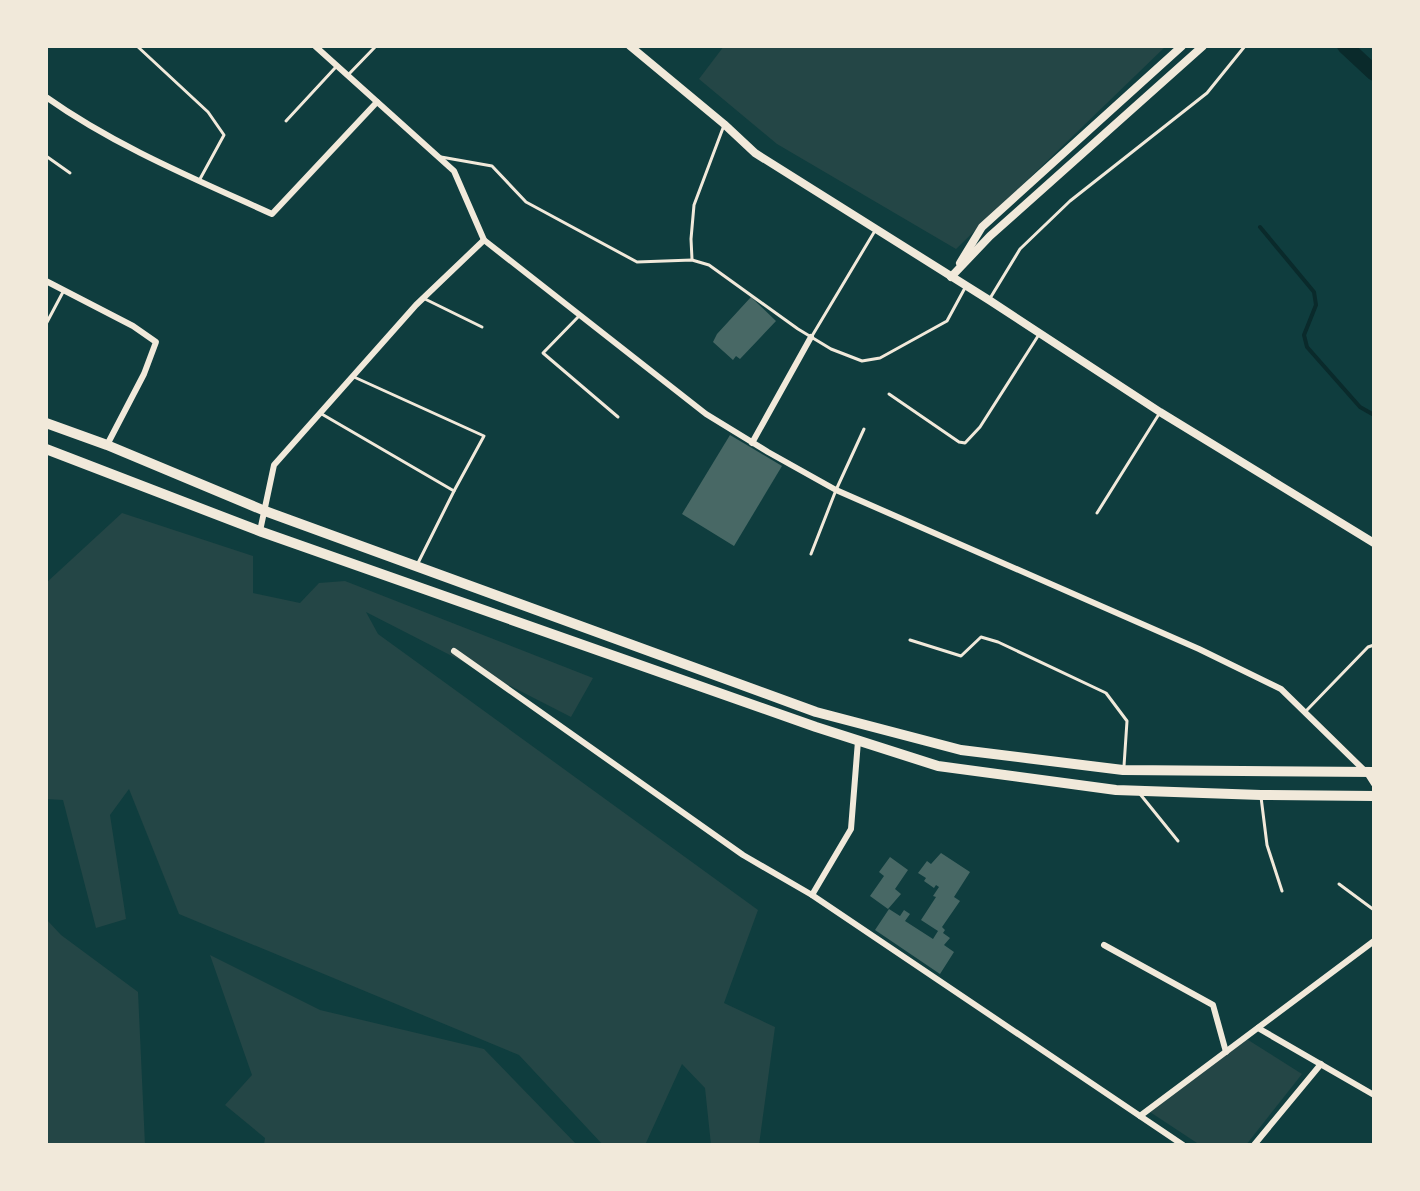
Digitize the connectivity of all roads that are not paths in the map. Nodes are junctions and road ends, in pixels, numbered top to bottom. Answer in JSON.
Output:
{"nodes":[{"id":1,"x":137,"y":46,"type":"edge"},
{"id":2,"x":315,"y":46,"type":"edge"},
{"id":3,"x":376,"y":46,"type":"edge"},
{"id":4,"x":630,"y":46,"type":"edge"},
{"id":5,"x":1182,"y":46,"type":"edge"},
{"id":6,"x":1203,"y":46,"type":"edge"},
{"id":7,"x":1245,"y":46,"type":"edge"},
{"id":8,"x":337,"y":65,"type":"junction"},
{"id":9,"x":348,"y":75,"type":"junction"},
{"id":10,"x":46,"y":97,"type":"edge"},
{"id":11,"x":377,"y":102,"type":"junction"},
{"id":12,"x":286,"y":121,"type":"dead end"},
{"id":13,"x":724,"y":124,"type":"junction"},
{"id":14,"x":46,"y":156,"type":"edge"},
{"id":15,"x":438,"y":157,"type":"junction"},
{"id":16,"x":70,"y":173,"type":"dead end"},
{"id":17,"x":199,"y":181,"type":"junction"},
{"id":18,"x":876,"y":229,"type":"junction"},
{"id":19,"x":484,"y":240,"type":"junction"},
{"id":20,"x":692,"y":260,"type":"junction"},
{"id":21,"x":951,"y":277,"type":"junction"},
{"id":22,"x":46,"y":281,"type":"edge"},
{"id":23,"x":966,"y":286,"type":"junction"},
{"id":24,"x":64,"y":290,"type":"junction"},
{"id":25,"x":423,"y":298,"type":"junction"},
{"id":26,"x":989,"y":300,"type":"junction"},
{"id":27,"x":580,"y":315,"type":"junction"},
{"id":28,"x":46,"y":324,"type":"edge"},
{"id":29,"x":482,"y":327,"type":"dead end"},
{"id":30,"x":1040,"y":333,"type":"junction"},
{"id":31,"x":811,"y":337,"type":"junction"},
{"id":32,"x":353,"y":376,"type":"junction"},
{"id":33,"x":889,"y":394,"type":"dead end"},
{"id":34,"x":1160,"y":412,"type":"junction"},
{"id":35,"x":320,"y":413,"type":"junction"},
{"id":36,"x":618,"y":417,"type":"dead end"},
{"id":37,"x":46,"y":423,"type":"edge"},
{"id":38,"x":864,"y":429,"type":"dead end"},
{"id":39,"x":752,"y":443,"type":"junction"},
{"id":40,"x":107,"y":445,"type":"junction"},
{"id":41,"x":46,"y":449,"type":"edge"},
{"id":42,"x":836,"y":490,"type":"junction"},
{"id":43,"x":454,"y":491,"type":"junction"},
{"id":44,"x":265,"y":511,"type":"junction"},
{"id":45,"x":1097,"y":513,"type":"dead end"},
{"id":46,"x":260,"y":531,"type":"junction"},
{"id":47,"x":1374,"y":543,"type":"edge"},
{"id":48,"x":811,"y":554,"type":"dead end"},
{"id":49,"x":417,"y":565,"type":"junction"},
{"id":50,"x":910,"y":640,"type":"dead end"},
{"id":51,"x":1374,"y":645,"type":"edge"},
{"id":52,"x":454,"y":651,"type":"dead end"},
{"id":53,"x":1306,"y":711,"type":"junction"},
{"id":54,"x":858,"y":741,"type":"junction"},
{"id":55,"x":1091,"y":766,"type":"junction"},
{"id":56,"x":1123,"y":770,"type":"junction"},
{"id":57,"x":1370,"y":772,"type":"edge"},
{"id":58,"x":1374,"y":784,"type":"edge"},
{"id":59,"x":1086,"y":786,"type":"junction"},
{"id":60,"x":1137,"y":790,"type":"junction"},
{"id":61,"x":1261,"y":795,"type":"junction"},
{"id":62,"x":1374,"y":796,"type":"edge"},
{"id":63,"x":1178,"y":841,"type":"dead end"},
{"id":64,"x":1339,"y":884,"type":"dead end"},
{"id":65,"x":1282,"y":891,"type":"dead end"},
{"id":66,"x":812,"y":895,"type":"junction"},
{"id":67,"x":1374,"y":910,"type":"edge"},
{"id":68,"x":1374,"y":941,"type":"edge"},
{"id":69,"x":1104,"y":945,"type":"dead end"},
{"id":70,"x":1258,"y":1028,"type":"junction"},
{"id":71,"x":1226,"y":1052,"type":"junction"},
{"id":72,"x":1321,"y":1064,"type":"junction"},
{"id":73,"x":1374,"y":1095,"type":"edge"},
{"id":74,"x":1140,"y":1116,"type":"junction"},
{"id":75,"x":1183,"y":1145,"type":"edge"},
{"id":76,"x":1254,"y":1145,"type":"edge"}],
"edges":[{"from":1,"to":17,"type":"lane"},
{"from":2,"to":8,"type":"street"},
{"from":3,"to":9,"type":"lane"},
{"from":4,"to":13,"type":"street"},
{"from":5,"to":21,"type":"street"},
{"from":6,"to":21,"type":"street"},
{"from":7,"to":26,"type":"lane"},
{"from":8,"to":9,"type":"street"},
{"from":8,"to":12,"type":"lane"},
{"from":9,"to":11,"type":"street"},
{"from":10,"to":17,"type":"street"},
{"from":11,"to":15,"type":"street"},
{"from":11,"to":17,"type":"street"},
{"from":13,"to":18,"type":"street"},
{"from":13,"to":20,"type":"lane"},
{"from":14,"to":16,"type":"lane"},
{"from":15,"to":19,"type":"street"},
{"from":15,"to":20,"type":"lane"},
{"from":18,"to":21,"type":"street"},
{"from":18,"to":31,"type":"lane"},
{"from":19,"to":25,"type":"street"},
{"from":19,"to":27,"type":"street"},
{"from":20,"to":31,"type":"lane"},
{"from":21,"to":23,"type":"street"},
{"from":22,"to":24,"type":"street"},
{"from":23,"to":26,"type":"street"},
{"from":23,"to":31,"type":"lane"},
{"from":24,"to":28,"type":"lane"},
{"from":24,"to":40,"type":"street"},
{"from":25,"to":29,"type":"lane"},
{"from":25,"to":32,"type":"street"},
{"from":26,"to":30,"type":"street"},
{"from":27,"to":36,"type":"lane"},
{"from":27,"to":39,"type":"street"},
{"from":30,"to":33,"type":"lane"},
{"from":30,"to":34,"type":"street"},
{"from":31,"to":39,"type":"street"},
{"from":32,"to":35,"type":"street"},
{"from":32,"to":43,"type":"lane"},
{"from":34,"to":45,"type":"lane"},
{"from":34,"to":47,"type":"street"},
{"from":35,"to":43,"type":"lane"},
{"from":35,"to":44,"type":"street"},
{"from":37,"to":40,"type":"main road"},
{"from":38,"to":42,"type":"lane"},
{"from":39,"to":42,"type":"street"},
{"from":40,"to":44,"type":"main road"},
{"from":41,"to":46,"type":"main road"},
{"from":42,"to":48,"type":"lane"},
{"from":42,"to":53,"type":"street"},
{"from":43,"to":49,"type":"lane"},
{"from":44,"to":46,"type":"street"},
{"from":44,"to":49,"type":"main road"},
{"from":46,"to":54,"type":"main road"},
{"from":49,"to":55,"type":"main road"},
{"from":50,"to":56,"type":"lane"},
{"from":51,"to":53,"type":"lane"},
{"from":52,"to":66,"type":"street"},
{"from":53,"to":57,"type":"street"},
{"from":54,"to":59,"type":"main road"},
{"from":54,"to":66,"type":"street"},
{"from":55,"to":56,"type":"main road"},
{"from":55,"to":59,"type":"main road"},
{"from":56,"to":57,"type":"main road"},
{"from":57,"to":58,"type":"street"},
{"from":59,"to":60,"type":"main road"},
{"from":60,"to":61,"type":"main road"},
{"from":60,"to":63,"type":"lane"},
{"from":61,"to":62,"type":"main road"},
{"from":61,"to":65,"type":"lane"},
{"from":64,"to":67,"type":"lane"},
{"from":66,"to":74,"type":"street"},
{"from":68,"to":70,"type":"street"},
{"from":69,"to":71,"type":"street"},
{"from":70,"to":71,"type":"street"},
{"from":70,"to":72,"type":"street"},
{"from":71,"to":74,"type":"street"},
{"from":72,"to":73,"type":"street"},
{"from":72,"to":76,"type":"street"},
{"from":74,"to":75,"type":"street"}]}
